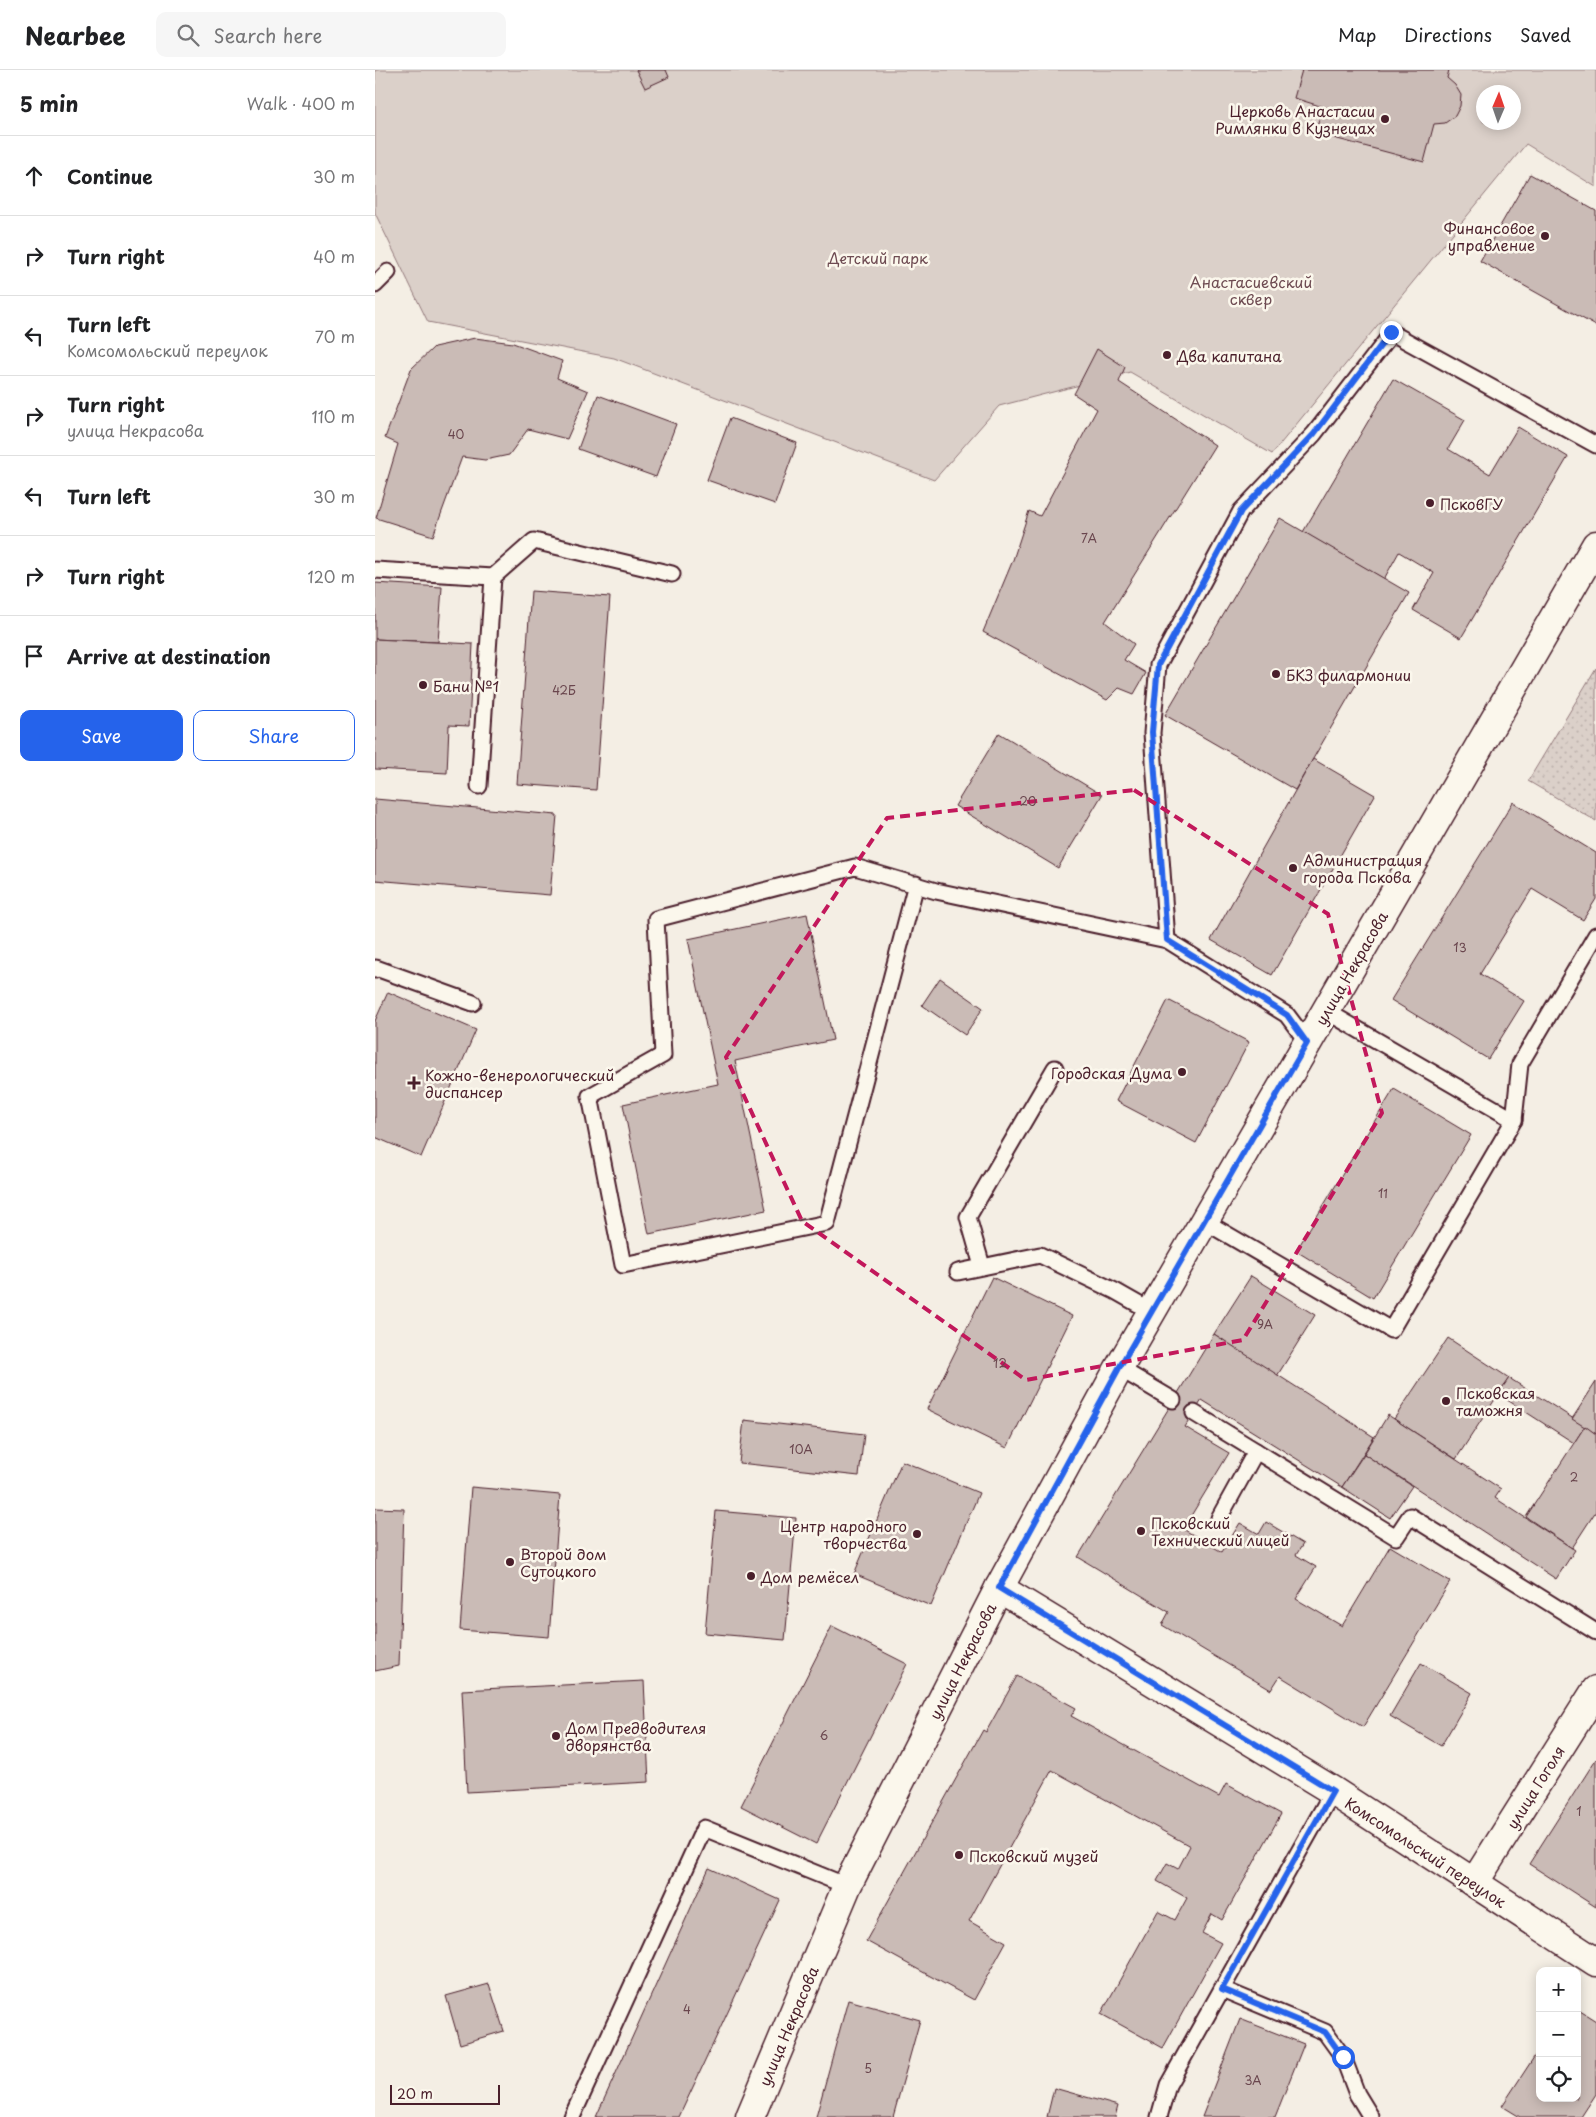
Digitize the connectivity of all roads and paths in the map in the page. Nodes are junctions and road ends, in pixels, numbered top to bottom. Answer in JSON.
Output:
{"nodes":[{"id":1,"x":388,"y":272,"type":"dead end"},
{"id":2,"x":375,"y":285,"type":"edge"},
{"id":3,"x":1596,"y":445,"type":"edge"},
{"id":4,"x":1596,"y":546,"type":"edge"},
{"id":5,"x":375,"y":570,"type":"edge"},
{"id":6,"x":672,"y":574,"type":"dead end"},
{"id":7,"x":493,"y":577,"type":"junction"},
{"id":8,"x":479,"y":786,"type":"dead end"},
{"id":9,"x":916,"y":884,"type":"junction"},
{"id":10,"x":1596,"y":935,"type":"edge"},
{"id":11,"x":1167,"y":940,"type":"junction"},
{"id":12,"x":375,"y":968,"type":"edge"},
{"id":13,"x":473,"y":1003,"type":"dead end"},
{"id":14,"x":1326,"y":1011,"type":"junction"},
{"id":15,"x":1307,"y":1043,"type":"junction"},
{"id":16,"x":1055,"y":1068,"type":"dead end"},
{"id":17,"x":1514,"y":1120,"type":"junction"},
{"id":18,"x":1204,"y":1221,"type":"junction"},
{"id":19,"x":982,"y":1266,"type":"junction"},
{"id":20,"x":958,"y":1272,"type":"dead end"},
{"id":21,"x":1151,"y":1312,"type":"junction"},
{"id":22,"x":1119,"y":1368,"type":"junction"},
{"id":23,"x":1173,"y":1400,"type":"dead end"},
{"id":24,"x":1194,"y":1413,"type":"dead end"},
{"id":25,"x":1256,"y":1451,"type":"junction"},
{"id":26,"x":1219,"y":1518,"type":"dead end"},
{"id":27,"x":999,"y":1588,"type":"junction"},
{"id":28,"x":1596,"y":1632,"type":"edge"},
{"id":29,"x":1596,"y":1690,"type":"edge"},
{"id":30,"x":1333,"y":1791,"type":"junction"},
{"id":31,"x":1474,"y":1883,"type":"junction"},
{"id":32,"x":847,"y":1886,"type":"junction"},
{"id":33,"x":1596,"y":1960,"type":"edge"},
{"id":34,"x":1222,"y":1989,"type":"junction"},
{"id":35,"x":572,"y":2117,"type":"edge"},
{"id":36,"x":750,"y":2117,"type":"edge"},
{"id":37,"x":1159,"y":2117,"type":"edge"},
{"id":38,"x":1371,"y":2117,"type":"edge"}],
"edges":[{"from":1,"to":2,"type":"lane"},
{"from":3,"to":11,"type":"lane"},
{"from":4,"to":14,"type":"street","name":"улица Некрасова"},
{"from":5,"to":7,"type":"lane"},
{"from":6,"to":7,"type":"lane"},
{"from":7,"to":8,"type":"lane"},
{"from":9,"to":9,"type":"lane"},
{"from":9,"to":11,"type":"lane"},
{"from":10,"to":17,"type":"lane"},
{"from":11,"to":15,"type":"lane"},
{"from":12,"to":13,"type":"lane"},
{"from":14,"to":15,"type":"street","name":"улица Некрасова"},
{"from":14,"to":17,"type":"lane"},
{"from":15,"to":18,"type":"street","name":"улица Некрасова"},
{"from":16,"to":19,"type":"lane"},
{"from":17,"to":18,"type":"lane"},
{"from":18,"to":21,"type":"street","name":"улица Некрасова"},
{"from":19,"to":20,"type":"lane"},
{"from":19,"to":21,"type":"lane"},
{"from":21,"to":22,"type":"street","name":"улица Некрасова"},
{"from":22,"to":23,"type":"lane"},
{"from":22,"to":27,"type":"street","name":"улица Некрасова"},
{"from":24,"to":25,"type":"lane"},
{"from":25,"to":26,"type":"lane"},
{"from":25,"to":28,"type":"lane"},
{"from":27,"to":30,"type":"street","name":"Комсомольский переулок"},
{"from":27,"to":32,"type":"street","name":"улица Некрасова"},
{"from":29,"to":31,"type":"street","name":"улица Гоголя"},
{"from":30,"to":31,"type":"street","name":"Комсомольский переулок"},
{"from":30,"to":34,"type":"lane"},
{"from":31,"to":33,"type":"street","name":"Комсомольский переулок"},
{"from":32,"to":35,"type":"lane"},
{"from":32,"to":36,"type":"street","name":"улица Некрасова"},
{"from":34,"to":37,"type":"lane"},
{"from":34,"to":38,"type":"lane"}]}
